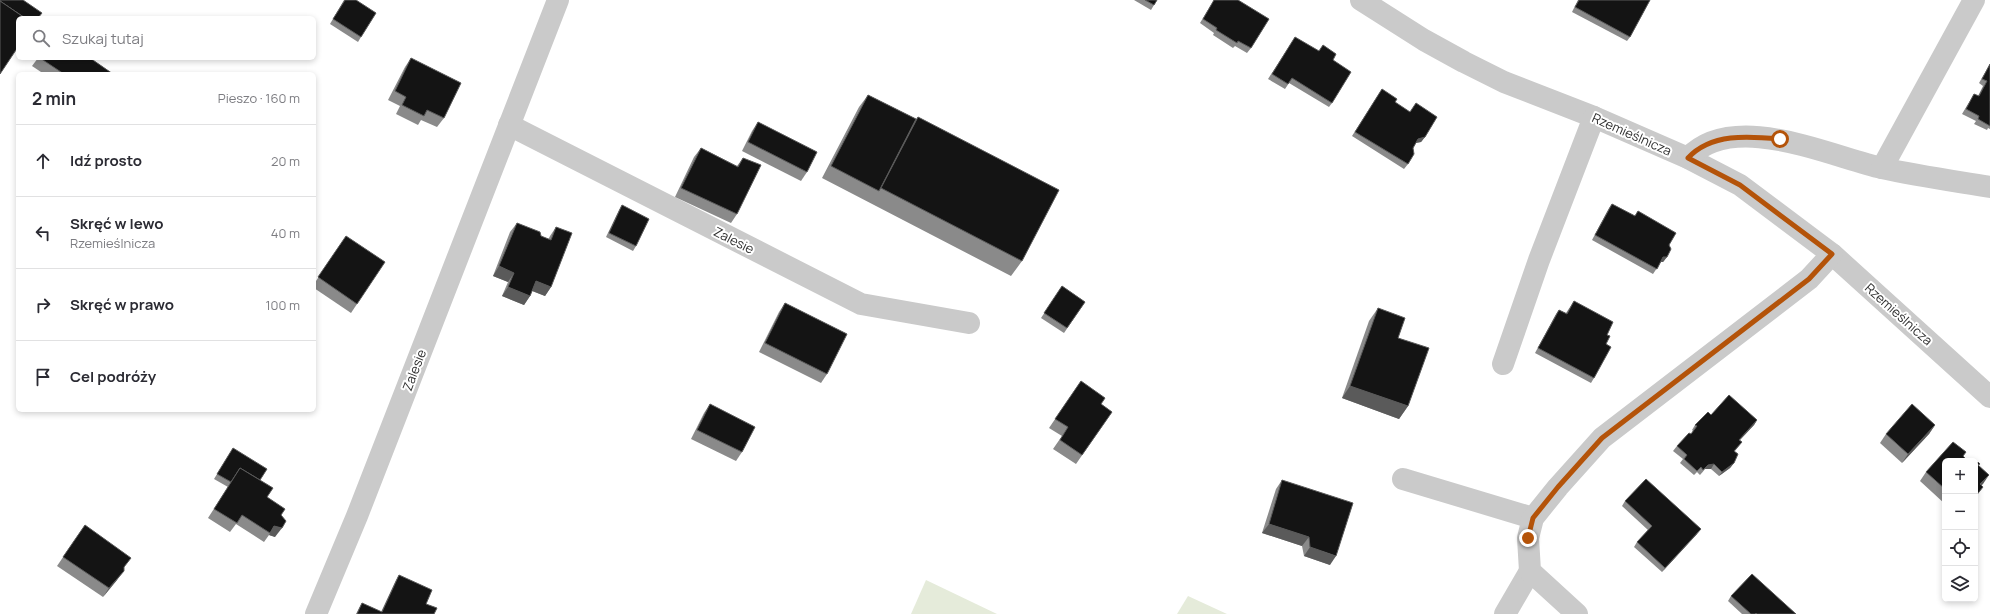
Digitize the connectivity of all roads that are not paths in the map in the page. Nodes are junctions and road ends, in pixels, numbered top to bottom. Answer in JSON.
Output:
{"nodes":[{"id":1,"x":558,"y":0,"type":"edge"},
{"id":2,"x":1361,"y":0,"type":"edge"},
{"id":3,"x":1974,"y":0,"type":"edge"},
{"id":4,"x":1594,"y":117,"type":"junction"},
{"id":5,"x":509,"y":125,"type":"junction"},
{"id":6,"x":1688,"y":158,"type":"junction"},
{"id":7,"x":1882,"y":168,"type":"junction"},
{"id":8,"x":1990,"y":187,"type":"edge"},
{"id":9,"x":1832,"y":254,"type":"junction"},
{"id":10,"x":970,"y":323,"type":"dead end"},
{"id":11,"x":1503,"y":364,"type":"dead end"},
{"id":12,"x":1990,"y":397,"type":"edge"},
{"id":13,"x":1403,"y":479,"type":"dead end"},
{"id":14,"x":1533,"y":518,"type":"junction"},
{"id":15,"x":1530,"y":571,"type":"junction"},
{"id":16,"x":316,"y":614,"type":"edge"},
{"id":17,"x":1505,"y":614,"type":"edge"},
{"id":18,"x":1577,"y":614,"type":"edge"}],
"edges":[{"from":1,"to":5,"type":"street","name":"Zalesie"},
{"from":2,"to":4,"type":"street","name":"Rzemieślnicza"},
{"from":3,"to":7,"type":"street"},
{"from":4,"to":6,"type":"street","name":"Rzemieślnicza"},
{"from":4,"to":11,"type":"street"},
{"from":5,"to":10,"type":"street","name":"Zalesie"},
{"from":5,"to":16,"type":"street","name":"Zalesie"},
{"from":6,"to":7,"type":"street"},
{"from":6,"to":9,"type":"street","name":"Rzemieślnicza"},
{"from":7,"to":8,"type":"street"},
{"from":9,"to":12,"type":"street","name":"Rzemieślnicza"},
{"from":9,"to":14,"type":"street"},
{"from":13,"to":14,"type":"street"},
{"from":14,"to":15,"type":"street"},
{"from":15,"to":17,"type":"street"},
{"from":15,"to":18,"type":"street"}]}
